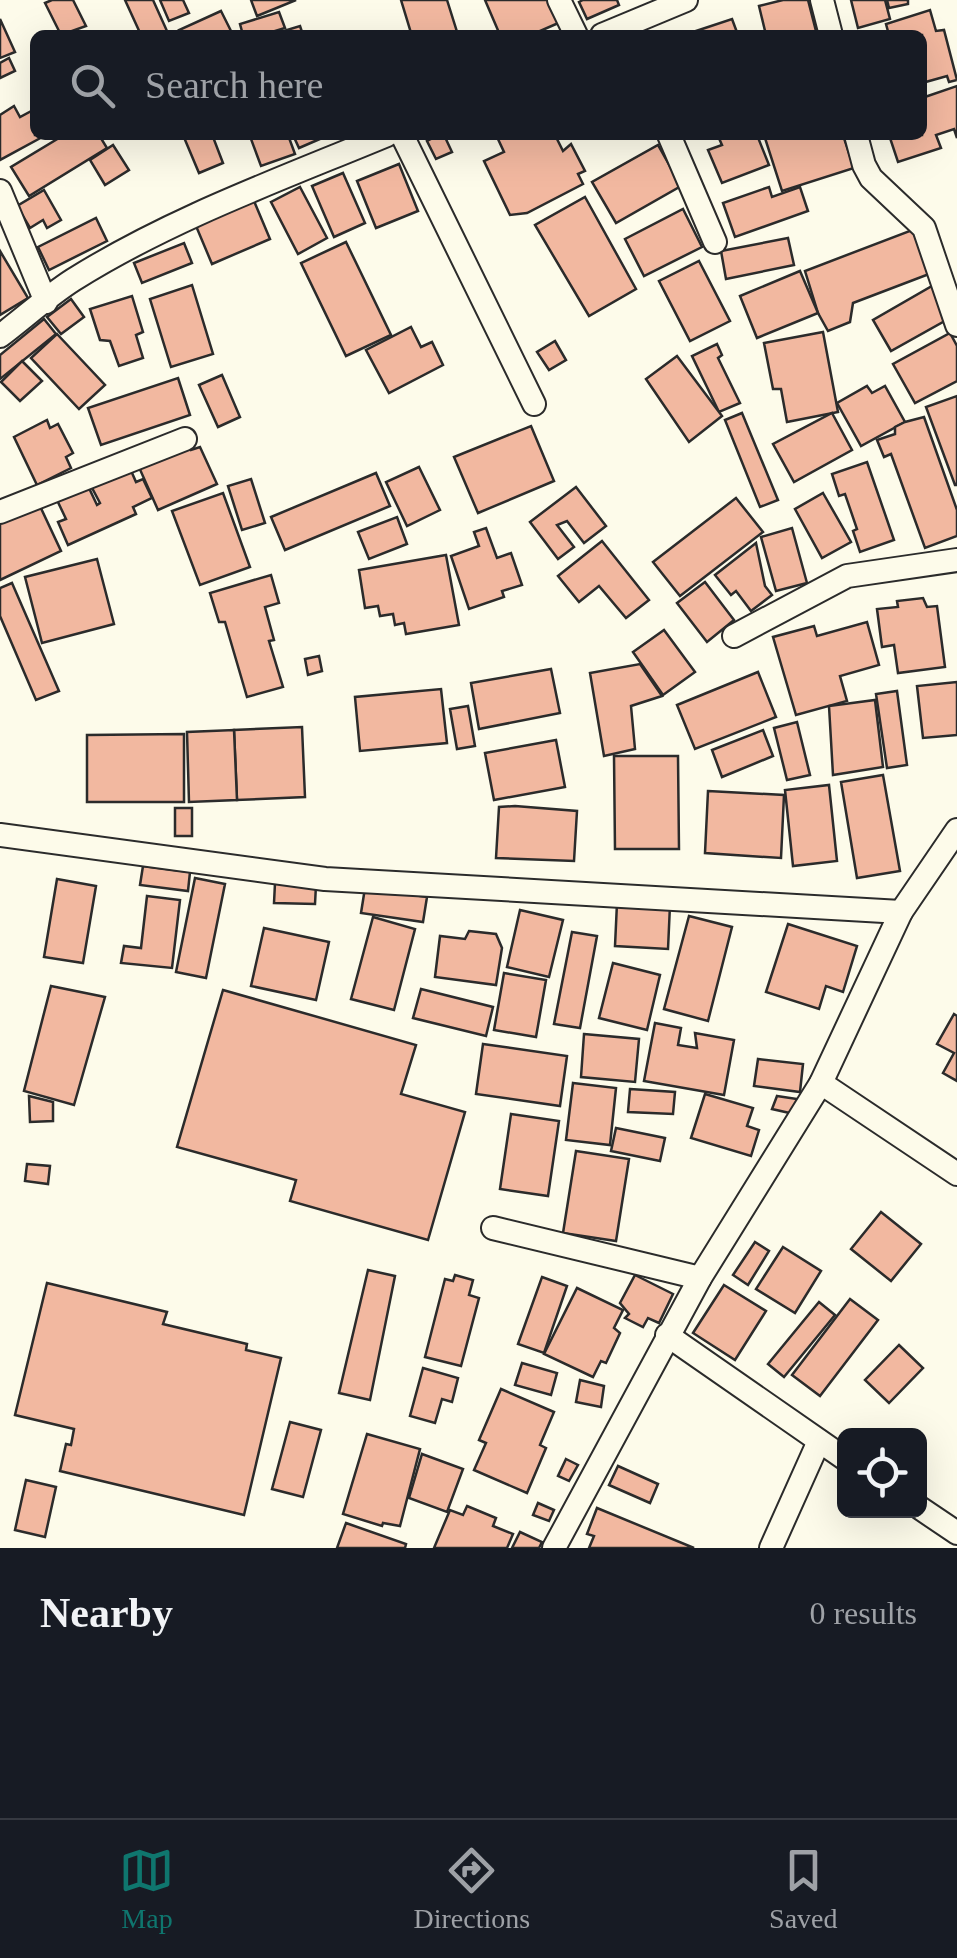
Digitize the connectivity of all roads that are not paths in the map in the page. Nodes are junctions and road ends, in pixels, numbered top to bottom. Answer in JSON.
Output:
{"nodes":[{"id":1,"x":559,"y":0,"type":"edge"},
{"id":2,"x":686,"y":0,"type":"edge"},
{"id":3,"x":822,"y":0,"type":"edge"},
{"id":4,"x":574,"y":30,"type":"edge"},
{"id":5,"x":627,"y":30,"type":"edge"},
{"id":6,"x":830,"y":30,"type":"edge"},
{"id":7,"x":375,"y":140,"type":"edge"},
{"id":8,"x":404,"y":140,"type":"edge"},
{"id":9,"x":671,"y":140,"type":"edge"},
{"id":10,"x":857,"y":140,"type":"edge"},
{"id":11,"x":0,"y":191,"type":"edge"},
{"id":12,"x":715,"y":242,"type":"dead end"},
{"id":13,"x":46,"y":302,"type":"junction"},
{"id":14,"x":957,"y":325,"type":"edge"},
{"id":15,"x":0,"y":336,"type":"edge"},
{"id":16,"x":534,"y":404,"type":"dead end"},
{"id":17,"x":185,"y":439,"type":"dead end"},
{"id":18,"x":0,"y":512,"type":"edge"},
{"id":19,"x":957,"y":560,"type":"edge"},
{"id":20,"x":734,"y":636,"type":"dead end"},
{"id":21,"x":957,"y":830,"type":"edge"},
{"id":22,"x":0,"y":836,"type":"edge"},
{"id":23,"x":901,"y":912,"type":"junction"},
{"id":24,"x":821,"y":1084,"type":"junction"},
{"id":25,"x":957,"y":1174,"type":"edge"},
{"id":26,"x":493,"y":1228,"type":"dead end"},
{"id":27,"x":700,"y":1278,"type":"junction"},
{"id":28,"x":667,"y":1335,"type":"junction"},
{"id":29,"x":820,"y":1441,"type":"junction"},
{"id":30,"x":837,"y":1453,"type":"edge"},
{"id":31,"x":927,"y":1513,"type":"edge"},
{"id":32,"x":957,"y":1532,"type":"edge"},
{"id":33,"x":554,"y":1548,"type":"edge"},
{"id":34,"x":771,"y":1548,"type":"edge"}],
"edges":[{"from":1,"to":4,"type":"street"},
{"from":2,"to":5,"type":"street"},
{"from":3,"to":6,"type":"street"},
{"from":7,"to":13,"type":"street"},
{"from":8,"to":16,"type":"street"},
{"from":9,"to":12,"type":"street"},
{"from":10,"to":14,"type":"street"},
{"from":11,"to":13,"type":"street"},
{"from":13,"to":15,"type":"street"},
{"from":17,"to":18,"type":"street"},
{"from":19,"to":20,"type":"street"},
{"from":21,"to":23,"type":"street"},
{"from":22,"to":23,"type":"street"},
{"from":23,"to":24,"type":"street"},
{"from":24,"to":25,"type":"street"},
{"from":24,"to":27,"type":"street"},
{"from":26,"to":27,"type":"street"},
{"from":27,"to":28,"type":"street"},
{"from":28,"to":29,"type":"street"},
{"from":28,"to":33,"type":"street"},
{"from":29,"to":30,"type":"street"},
{"from":29,"to":34,"type":"street"},
{"from":31,"to":32,"type":"street"}]}
